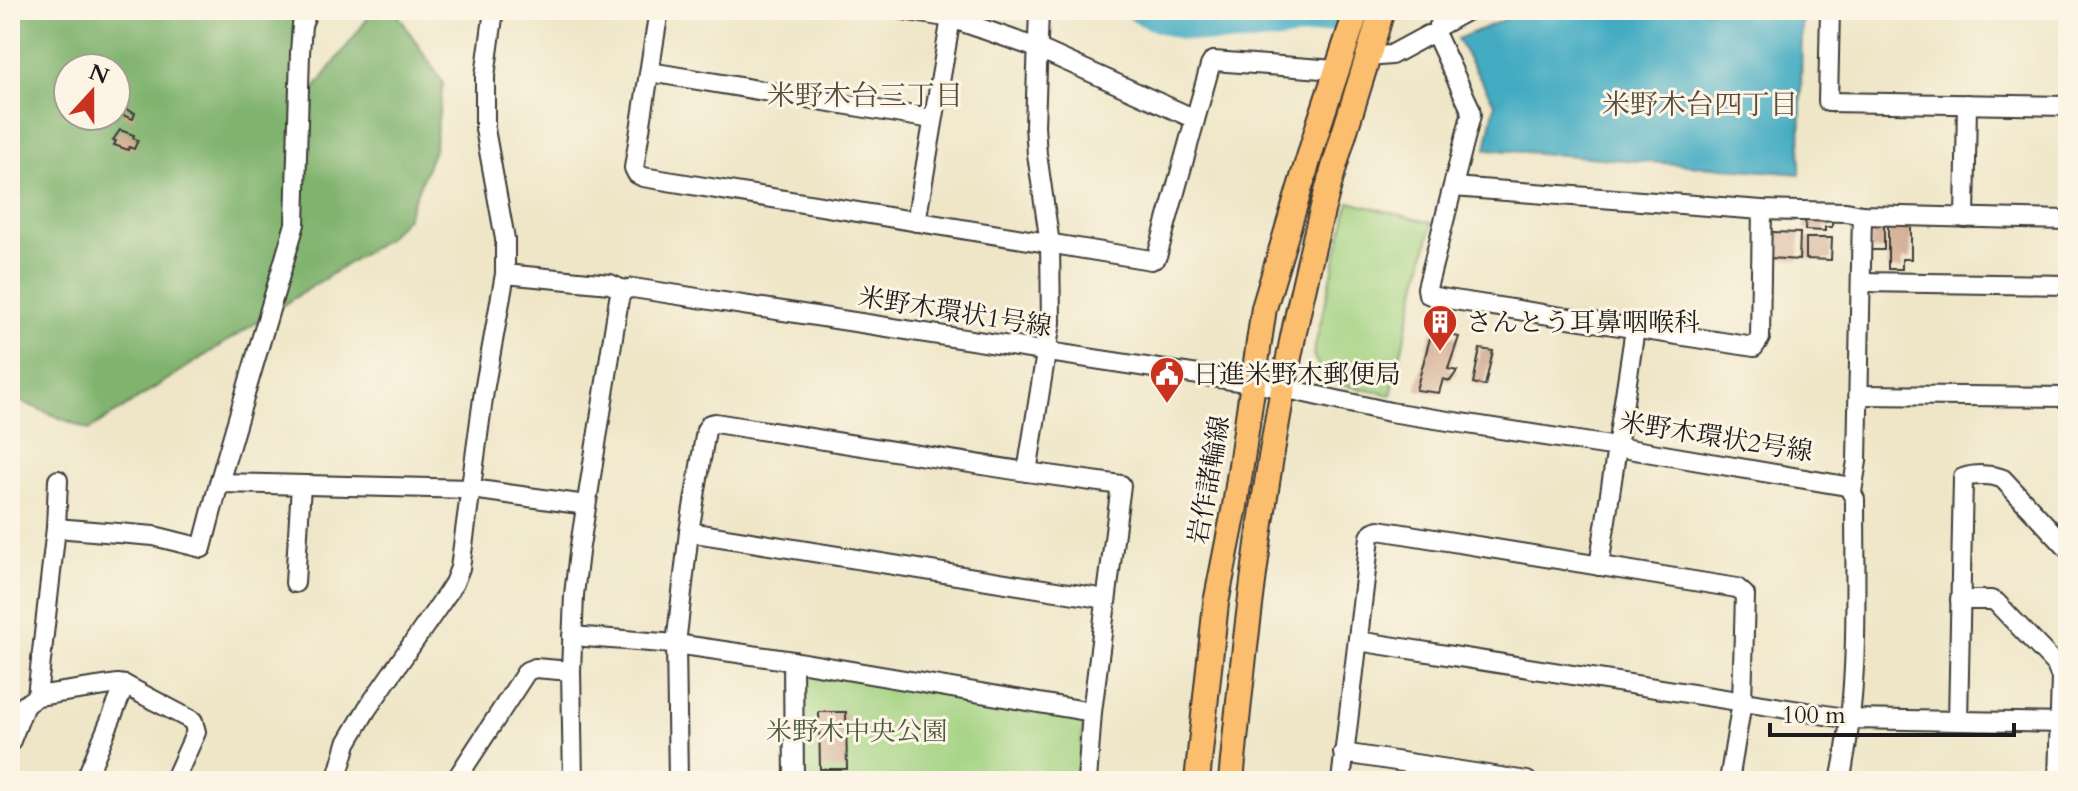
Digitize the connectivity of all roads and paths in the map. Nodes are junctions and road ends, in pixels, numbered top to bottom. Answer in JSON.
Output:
{"nodes":[{"id":1,"x":308,"y":10,"type":"edge"},
{"id":2,"x":494,"y":10,"type":"edge"},
{"id":3,"x":659,"y":10,"type":"edge"},
{"id":4,"x":903,"y":10,"type":"edge"},
{"id":5,"x":1039,"y":10,"type":"edge"},
{"id":6,"x":1357,"y":10,"type":"edge"},
{"id":7,"x":1382,"y":10,"type":"edge"},
{"id":8,"x":1468,"y":10,"type":"edge"},
{"id":9,"x":1830,"y":10,"type":"edge"},
{"id":10,"x":951,"y":18,"type":"junction"},
{"id":11,"x":1434,"y":35,"type":"junction"},
{"id":12,"x":1371,"y":47,"type":"junction"},
{"id":13,"x":1037,"y":48,"type":"junction"},
{"id":14,"x":1340,"y":60,"type":"junction"},
{"id":15,"x":650,"y":72,"type":"junction"},
{"id":16,"x":1967,"y":104,"type":"junction"},
{"id":17,"x":2068,"y":106,"type":"edge"},
{"id":18,"x":932,"y":119,"type":"junction"},
{"id":19,"x":1195,"y":119,"type":"junction"},
{"id":20,"x":1453,"y":187,"type":"junction"},
{"id":21,"x":1762,"y":210,"type":"junction"},
{"id":22,"x":1862,"y":215,"type":"junction"},
{"id":23,"x":1965,"y":218,"type":"junction"},
{"id":24,"x":2068,"y":220,"type":"edge"},
{"id":25,"x":916,"y":222,"type":"junction"},
{"id":26,"x":1050,"y":244,"type":"junction"},
{"id":27,"x":505,"y":274,"type":"junction"},
{"id":28,"x":1861,"y":282,"type":"junction"},
{"id":29,"x":2068,"y":285,"type":"edge"},
{"id":30,"x":622,"y":292,"type":"junction"},
{"id":31,"x":1635,"y":329,"type":"junction"},
{"id":32,"x":1046,"y":353,"type":"junction"},
{"id":33,"x":1253,"y":384,"type":"junction"},
{"id":34,"x":1283,"y":388,"type":"junction"},
{"id":35,"x":1860,"y":395,"type":"junction"},
{"id":36,"x":2068,"y":397,"type":"edge"},
{"id":37,"x":1617,"y":447,"type":"junction"},
{"id":38,"x":1027,"y":472,"type":"junction"},
{"id":39,"x":58,"y":480,"type":"dead end"},
{"id":40,"x":219,"y":483,"type":"junction"},
{"id":41,"x":301,"y":485,"type":"junction"},
{"id":42,"x":472,"y":489,"type":"junction"},
{"id":43,"x":1852,"y":492,"type":"junction"},
{"id":44,"x":586,"y":505,"type":"junction"},
{"id":45,"x":56,"y":528,"type":"junction"},
{"id":46,"x":689,"y":532,"type":"junction"},
{"id":47,"x":2068,"y":549,"type":"edge"},
{"id":48,"x":1599,"y":566,"type":"junction"},
{"id":49,"x":295,"y":583,"type":"dead end"},
{"id":50,"x":1106,"y":599,"type":"junction"},
{"id":51,"x":1960,"y":600,"type":"junction"},
{"id":52,"x":572,"y":636,"type":"junction"},
{"id":53,"x":1358,"y":641,"type":"junction"},
{"id":54,"x":676,"y":644,"type":"junction"},
{"id":55,"x":793,"y":661,"type":"junction"},
{"id":56,"x":571,"y":671,"type":"junction"},
{"id":57,"x":125,"y":685,"type":"junction"},
{"id":58,"x":37,"y":696,"type":"junction"},
{"id":59,"x":1742,"y":702,"type":"junction"},
{"id":60,"x":1092,"y":712,"type":"junction"},
{"id":61,"x":1851,"y":719,"type":"junction"},
{"id":62,"x":1958,"y":721,"type":"junction"},
{"id":63,"x":2064,"y":723,"type":"edge"},
{"id":64,"x":10,"y":743,"type":"edge"},
{"id":65,"x":1343,"y":753,"type":"junction"},
{"id":66,"x":338,"y":776,"type":"edge"},
{"id":67,"x":462,"y":778,"type":"edge"},
{"id":68,"x":85,"y":781,"type":"edge"},
{"id":69,"x":174,"y":781,"type":"edge"},
{"id":70,"x":357,"y":781,"type":"edge"},
{"id":71,"x":573,"y":781,"type":"edge"},
{"id":72,"x":678,"y":781,"type":"edge"},
{"id":73,"x":794,"y":781,"type":"edge"},
{"id":74,"x":1087,"y":781,"type":"edge"},
{"id":75,"x":1197,"y":781,"type":"edge"},
{"id":76,"x":1231,"y":781,"type":"edge"},
{"id":77,"x":1341,"y":781,"type":"edge"},
{"id":78,"x":1527,"y":781,"type":"edge"},
{"id":79,"x":1729,"y":781,"type":"edge"},
{"id":80,"x":1840,"y":781,"type":"edge"},
{"id":81,"x":2058,"y":781,"type":"edge"}],
"edges":[{"from":1,"to":40,"type":"street"},
{"from":2,"to":27,"type":"street"},
{"from":3,"to":15,"type":"street"},
{"from":4,"to":10,"type":"street"},
{"from":5,"to":13,"type":"street"},
{"from":6,"to":14,"type":"main road","name":"岩作諸輪線"},
{"from":7,"to":12,"type":"main road"},
{"from":8,"to":11,"type":"street"},
{"from":9,"to":16,"type":"street"},
{"from":10,"to":13,"type":"street"},
{"from":10,"to":18,"type":"street"},
{"from":11,"to":12,"type":"street"},
{"from":11,"to":20,"type":"street"},
{"from":12,"to":34,"type":"main road"},
{"from":13,"to":19,"type":"street"},
{"from":13,"to":26,"type":"street"},
{"from":14,"to":19,"type":"street"},
{"from":14,"to":33,"type":"main road","name":"岩作諸輪線"},
{"from":15,"to":18,"type":"street"},
{"from":15,"to":25,"type":"street"},
{"from":16,"to":17,"type":"street"},
{"from":16,"to":23,"type":"street"},
{"from":18,"to":25,"type":"street"},
{"from":19,"to":26,"type":"street"},
{"from":20,"to":21,"type":"street"},
{"from":20,"to":31,"type":"street"},
{"from":21,"to":22,"type":"street"},
{"from":21,"to":31,"type":"street"},
{"from":22,"to":23,"type":"street"},
{"from":22,"to":28,"type":"street"},
{"from":23,"to":24,"type":"street"},
{"from":25,"to":26,"type":"street"},
{"from":26,"to":32,"type":"street"},
{"from":27,"to":30,"type":"street","name":"米野木環状1号線"},
{"from":27,"to":42,"type":"street"},
{"from":28,"to":29,"type":"street"},
{"from":28,"to":35,"type":"street"},
{"from":30,"to":32,"type":"street","name":"米野木環状1号線"},
{"from":30,"to":44,"type":"street"},
{"from":31,"to":37,"type":"street"},
{"from":32,"to":33,"type":"street","name":"米野木環状1号線"},
{"from":32,"to":38,"type":"street"},
{"from":33,"to":34,"type":"street","name":"米野木環状1号線"},
{"from":33,"to":75,"type":"main road","name":"岩作諸輪線"},
{"from":34,"to":37,"type":"street","name":"米野木環状2号線"},
{"from":34,"to":76,"type":"main road"},
{"from":35,"to":36,"type":"street"},
{"from":35,"to":43,"type":"street"},
{"from":37,"to":43,"type":"street","name":"米野木環状2号線"},
{"from":37,"to":48,"type":"street"},
{"from":38,"to":46,"type":"street"},
{"from":38,"to":50,"type":"street"},
{"from":39,"to":45,"type":"street"},
{"from":40,"to":41,"type":"street"},
{"from":40,"to":45,"type":"street"},
{"from":41,"to":42,"type":"street"},
{"from":41,"to":49,"type":"street"},
{"from":42,"to":44,"type":"street"},
{"from":42,"to":66,"type":"street"},
{"from":43,"to":61,"type":"street"},
{"from":44,"to":52,"type":"street"},
{"from":45,"to":58,"type":"street"},
{"from":46,"to":50,"type":"street"},
{"from":46,"to":54,"type":"street"},
{"from":47,"to":51,"type":"street"},
{"from":48,"to":53,"type":"street"},
{"from":48,"to":59,"type":"street"},
{"from":50,"to":60,"type":"street"},
{"from":51,"to":62,"type":"street"},
{"from":51,"to":63,"type":"street"},
{"from":52,"to":54,"type":"street"},
{"from":52,"to":56,"type":"street"},
{"from":53,"to":59,"type":"street"},
{"from":53,"to":65,"type":"street"},
{"from":54,"to":55,"type":"street"},
{"from":54,"to":72,"type":"street"},
{"from":55,"to":60,"type":"street"},
{"from":55,"to":73,"type":"street"},
{"from":56,"to":67,"type":"street"},
{"from":56,"to":71,"type":"street"},
{"from":57,"to":58,"type":"street"},
{"from":57,"to":68,"type":"street"},
{"from":57,"to":69,"type":"street"},
{"from":58,"to":64,"type":"street"},
{"from":59,"to":61,"type":"street"},
{"from":59,"to":79,"type":"street"},
{"from":60,"to":74,"type":"street"},
{"from":61,"to":62,"type":"street"},
{"from":61,"to":80,"type":"street"},
{"from":62,"to":63,"type":"street"},
{"from":63,"to":81,"type":"street"},
{"from":65,"to":77,"type":"street"},
{"from":65,"to":78,"type":"street"},
{"from":66,"to":70,"type":"street"}]}
